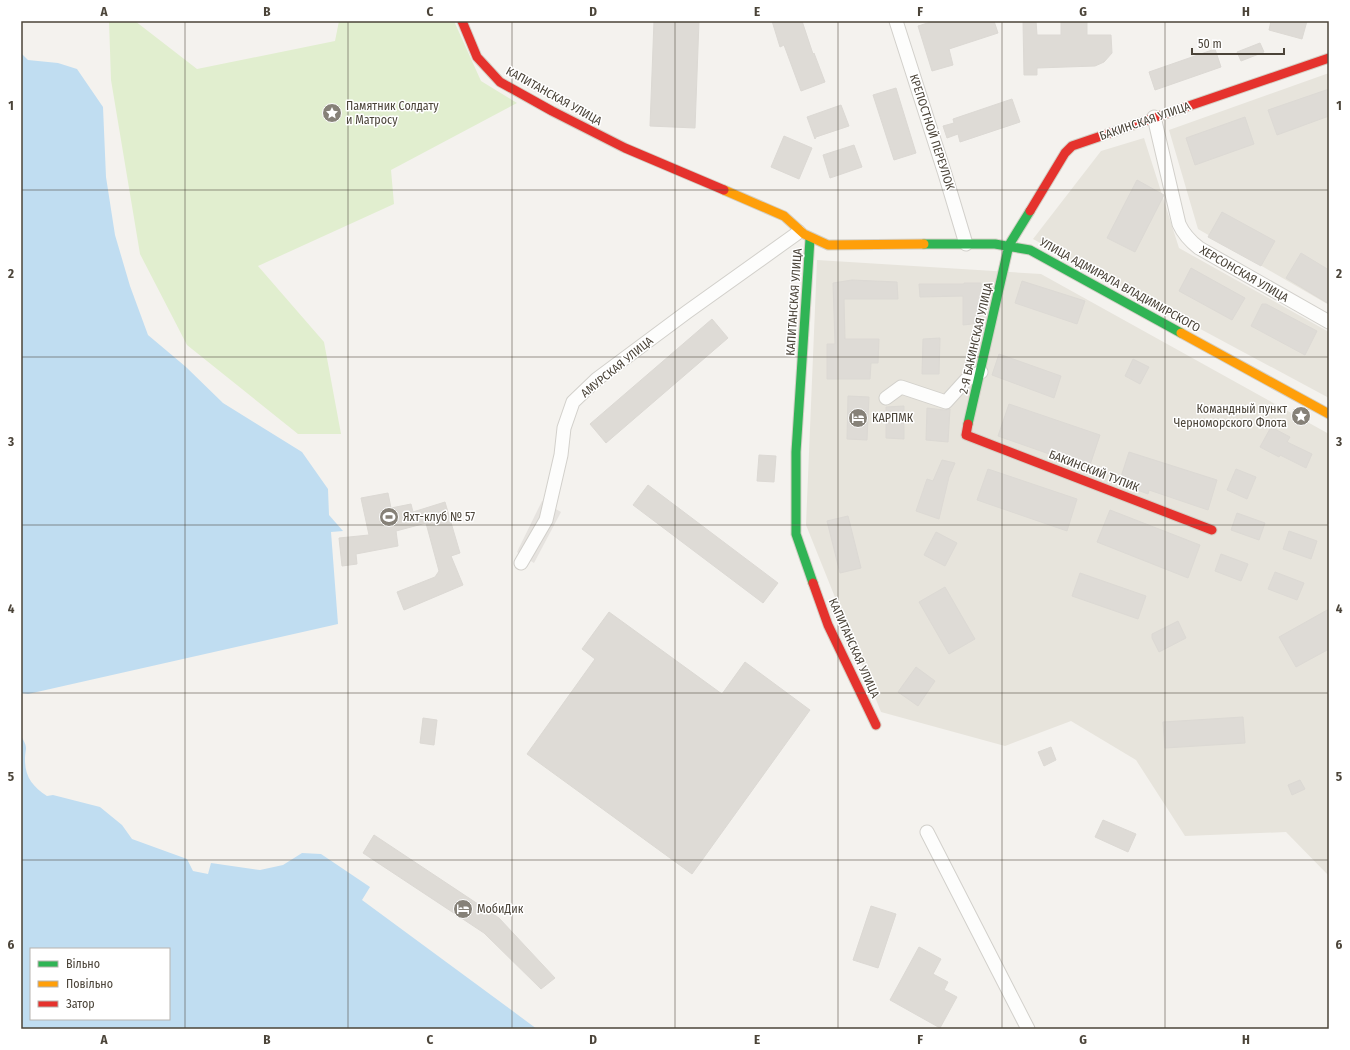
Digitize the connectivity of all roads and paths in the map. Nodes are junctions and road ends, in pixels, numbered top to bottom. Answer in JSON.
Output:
{"nodes":[{"id":1,"x":462,"y":21,"type":"edge"},
{"id":2,"x":896,"y":21,"type":"edge"},
{"id":3,"x":1329,"y":58,"type":"edge"},
{"id":4,"x":1154,"y":118,"type":"junction"},
{"id":5,"x":805,"y":235,"type":"junction"},
{"id":6,"x":966,"y":244,"type":"junction"},
{"id":7,"x":1009,"y":245,"type":"junction"},
{"id":8,"x":1329,"y":322,"type":"edge"},
{"id":9,"x":981,"y":372,"type":"junction"},
{"id":10,"x":886,"y":398,"type":"dead end"},
{"id":11,"x":1329,"y":414,"type":"edge"},
{"id":12,"x":966,"y":436,"type":"joint"},
{"id":13,"x":1212,"y":530,"type":"dead end"},
{"id":14,"x":521,"y":563,"type":"dead end"},
{"id":15,"x":876,"y":725,"type":"dead end"},
{"id":16,"x":928,"y":832,"type":"dead end"},
{"id":17,"x":1028,"y":1029,"type":"edge"}],
"edges":[{"from":1,"to":5,"type":"street","name":"КАПИТАНСКАЯ УЛИЦА"},
{"from":2,"to":6,"type":"street","name":"КРЕПОСТНОЙ ПЕРЕУЛОК"},
{"from":3,"to":4,"type":"street","name":"БАКИНСКАЯ УЛИЦА"},
{"from":4,"to":7,"type":"street","name":"БАКИНСКАЯ УЛИЦА"},
{"from":4,"to":8,"type":"street","name":"ХЕРСОНСКАЯ УЛИЦА"},
{"from":5,"to":6,"type":"street","name":"УЛИЦА АДМИРАЛА ВЛАДИМИРСКОГО"},
{"from":5,"to":14,"type":"street","name":"АМУРСКАЯ УЛИЦА"},
{"from":5,"to":15,"type":"street","name":"КАПИТАНСКАЯ УЛИЦА"},
{"from":6,"to":7,"type":"street","name":"УЛИЦА АДМИРАЛА ВЛАДИМИРСКОГО"},
{"from":7,"to":9,"type":"street","name":"2-Я БАКИНСКАЯ УЛИЦА"},
{"from":7,"to":11,"type":"street","name":"УЛИЦА АДМИРАЛА ВЛАДИМИРСКОГО"},
{"from":9,"to":10,"type":"street"},
{"from":9,"to":12,"type":"street","name":"2-Я БАКИНСКАЯ УЛИЦА"},
{"from":12,"to":13,"type":"street","name":"БАКИНСКИЙ ТУПИК"},
{"from":16,"to":17,"type":"street"}]}
